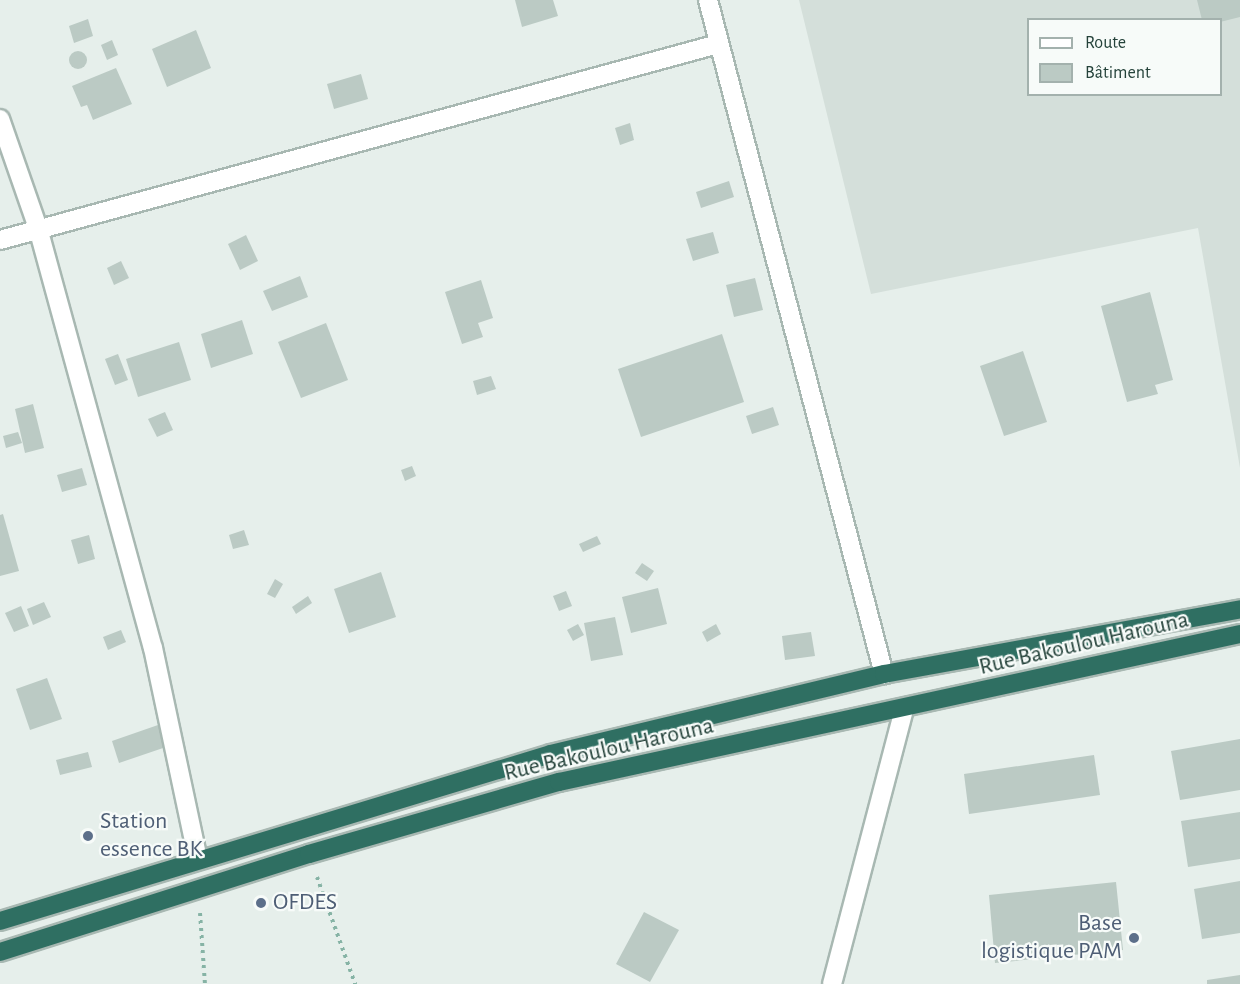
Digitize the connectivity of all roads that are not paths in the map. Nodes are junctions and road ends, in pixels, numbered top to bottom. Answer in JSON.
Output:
{"nodes":[{"id":1,"x":708,"y":0,"type":"edge"},
{"id":2,"x":718,"y":44,"type":"junction"},
{"id":3,"x":0,"y":120,"type":"edge"},
{"id":4,"x":38,"y":228,"type":"junction"},
{"id":5,"x":0,"y":240,"type":"edge"},
{"id":6,"x":1240,"y":609,"type":"edge"},
{"id":7,"x":1240,"y":634,"type":"edge"},
{"id":8,"x":884,"y":674,"type":"junction"},
{"id":9,"x":904,"y":709,"type":"junction"},
{"id":10,"x":198,"y":859,"type":"junction"},
{"id":11,"x":0,"y":921,"type":"edge"},
{"id":12,"x":0,"y":952,"type":"edge"},
{"id":13,"x":832,"y":984,"type":"edge"}],
"edges":[{"from":1,"to":2,"type":"street"},
{"from":2,"to":4,"type":"street"},
{"from":2,"to":8,"type":"street"},
{"from":3,"to":4,"type":"street"},
{"from":4,"to":5,"type":"street"},
{"from":4,"to":10,"type":"street"},
{"from":6,"to":8,"type":"highway","name":"Rue Bakoulou Harouna"},
{"from":7,"to":9,"type":"highway","name":"Rue Bakoulou Harouna"},
{"from":8,"to":10,"type":"highway","name":"Rue Bakoulou Harouna"},
{"from":9,"to":12,"type":"highway","name":"Rue Bakoulou Harouna"},
{"from":9,"to":13,"type":"street"},
{"from":10,"to":11,"type":"highway","name":"Rue Bakoulou Harouna"}]}
